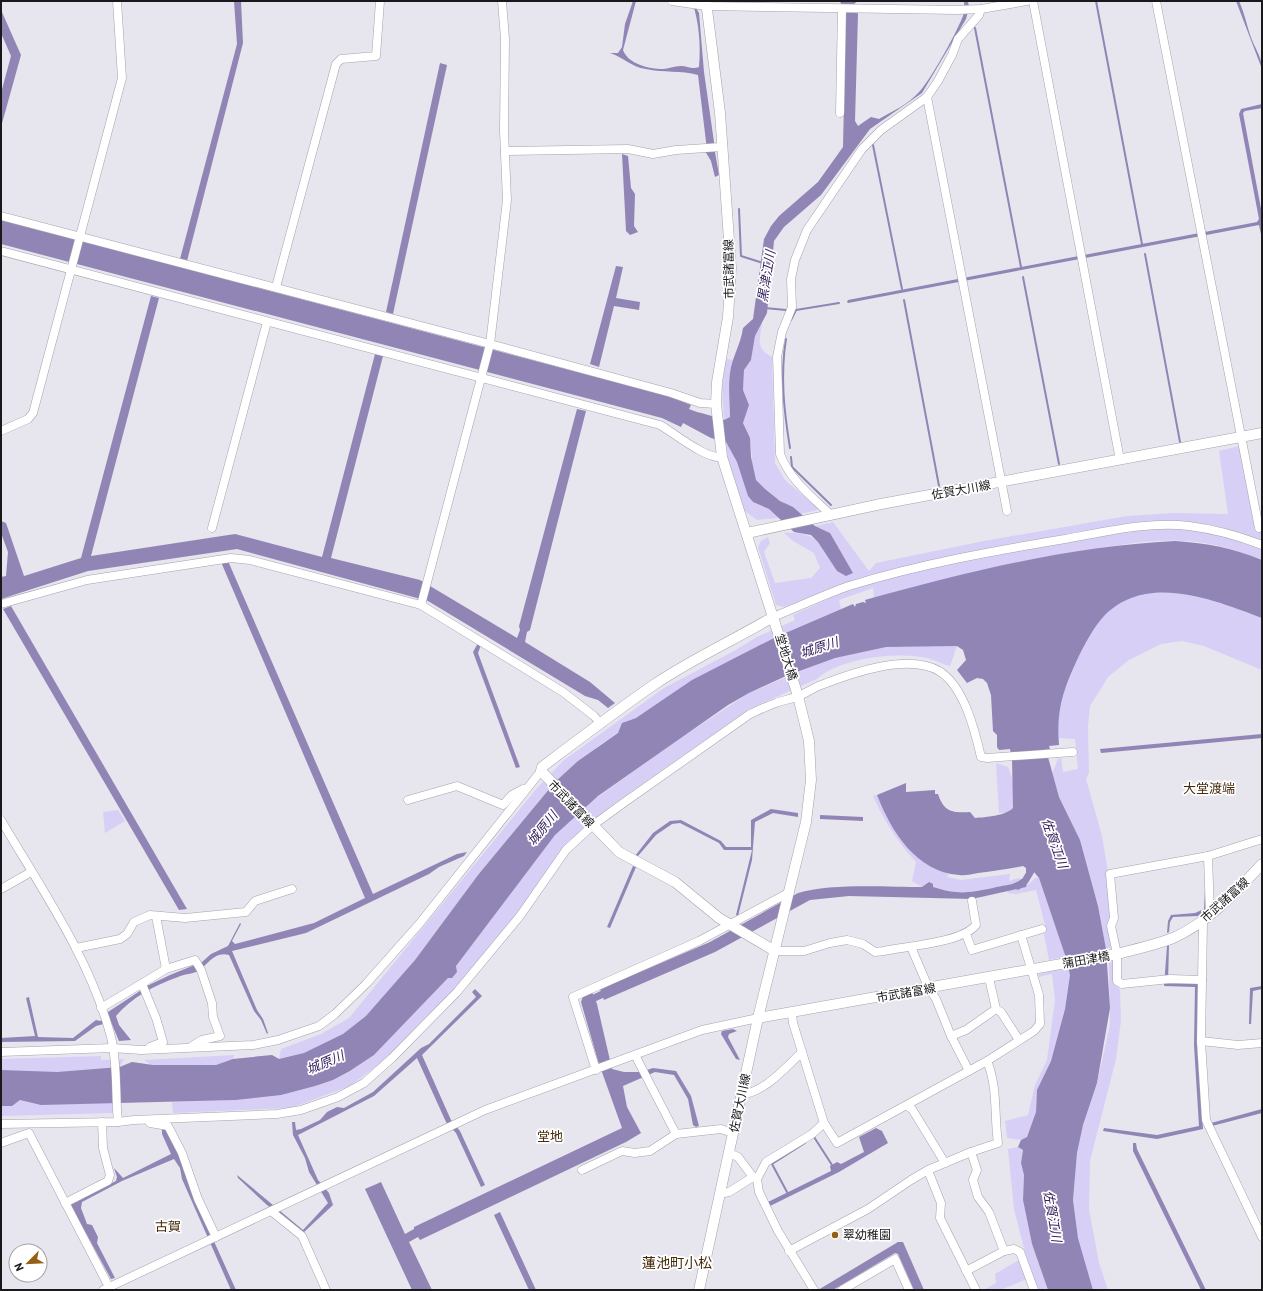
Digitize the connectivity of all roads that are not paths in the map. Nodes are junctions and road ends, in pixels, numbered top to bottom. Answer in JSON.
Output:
{"nodes":[{"id":1,"x":117,"y":1,"type":"edge"},
{"id":2,"x":380,"y":1,"type":"edge"},
{"id":3,"x":502,"y":1,"type":"edge"},
{"id":4,"x":672,"y":1,"type":"edge"},
{"id":5,"x":1027,"y":1,"type":"edge"},
{"id":6,"x":1033,"y":1,"type":"edge"},
{"id":7,"x":1156,"y":1,"type":"edge"},
{"id":8,"x":700,"y":4,"type":"edge"},
{"id":9,"x":862,"y":6,"type":"edge"},
{"id":10,"x":842,"y":9,"type":"junction"},
{"id":11,"x":982,"y":9,"type":"junction"},
{"id":12,"x":927,"y":97,"type":"junction"},
{"id":13,"x":840,"y":112,"type":"dead end"},
{"id":14,"x":718,"y":147,"type":"junction"},
{"id":15,"x":505,"y":151,"type":"junction"},
{"id":16,"x":1,"y":216,"type":"edge"},
{"id":17,"x":80,"y":237,"type":"junction"},
{"id":18,"x":1,"y":251,"type":"edge"},
{"id":19,"x":72,"y":268,"type":"junction"},
{"id":20,"x":276,"y":287,"type":"junction"},
{"id":21,"x":267,"y":322,"type":"junction"},
{"id":22,"x":490,"y":345,"type":"junction"},
{"id":23,"x":482,"y":376,"type":"junction"},
{"id":24,"x":717,"y":409,"type":"junction"},
{"id":25,"x":1,"y":431,"type":"edge"},
{"id":26,"x":1262,"y":433,"type":"edge"},
{"id":27,"x":1242,"y":437,"type":"junction"},
{"id":28,"x":721,"y":453,"type":"junction"},
{"id":29,"x":1120,"y":460,"type":"junction"},
{"id":30,"x":1001,"y":483,"type":"junction"},
{"id":31,"x":1007,"y":511,"type":"dead end"},
{"id":32,"x":828,"y":516,"type":"junction"},
{"id":33,"x":212,"y":528,"type":"dead end"},
{"id":34,"x":1259,"y":528,"type":"dead end"},
{"id":35,"x":747,"y":533,"type":"junction"},
{"id":36,"x":1262,"y":546,"type":"edge"},
{"id":37,"x":1,"y":604,"type":"edge"},
{"id":38,"x":422,"y":604,"type":"junction"},
{"id":39,"x":773,"y":617,"type":"junction"},
{"id":40,"x":798,"y":696,"type":"junction"},
{"id":41,"x":600,"y":723,"type":"junction"},
{"id":42,"x":1073,"y":752,"type":"dead end"},
{"id":43,"x":541,"y":772,"type":"junction"},
{"id":44,"x":527,"y":787,"type":"junction"},
{"id":45,"x":408,"y":800,"type":"dead end"},
{"id":46,"x":1,"y":820,"type":"edge"},
{"id":47,"x":592,"y":826,"type":"junction"},
{"id":48,"x":1262,"y":839,"type":"edge"},
{"id":49,"x":1208,"y":856,"type":"junction"},
{"id":50,"x":1262,"y":864,"type":"edge"},
{"id":51,"x":31,"y":872,"type":"junction"},
{"id":52,"x":292,"y":889,"type":"dead end"},
{"id":53,"x":1,"y":890,"type":"edge"},
{"id":54,"x":789,"y":894,"type":"junction"},
{"id":55,"x":972,"y":901,"type":"dead end"},
{"id":56,"x":156,"y":916,"type":"junction"},
{"id":57,"x":1207,"y":918,"type":"junction"},
{"id":58,"x":731,"y":924,"type":"junction"},
{"id":59,"x":1042,"y":929,"type":"dead end"},
{"id":60,"x":966,"y":934,"type":"junction"},
{"id":61,"x":1021,"y":935,"type":"junction"},
{"id":62,"x":911,"y":947,"type":"junction"},
{"id":63,"x":76,"y":948,"type":"junction"},
{"id":64,"x":775,"y":951,"type":"junction"},
{"id":65,"x":1117,"y":954,"type":"junction"},
{"id":66,"x":1054,"y":966,"type":"joint"},
{"id":67,"x":166,"y":969,"type":"junction"},
{"id":68,"x":1031,"y":969,"type":"junction"},
{"id":69,"x":989,"y":978,"type":"junction"},
{"id":70,"x":1202,"y":980,"type":"junction"},
{"id":71,"x":144,"y":988,"type":"junction"},
{"id":72,"x":929,"y":989,"type":"junction"},
{"id":73,"x":101,"y":1008,"type":"junction"},
{"id":74,"x":996,"y":1009,"type":"junction"},
{"id":75,"x":792,"y":1014,"type":"junction"},
{"id":76,"x":758,"y":1018,"type":"junction"},
{"id":77,"x":951,"y":1036,"type":"junction"},
{"id":78,"x":1019,"y":1040,"type":"junction"},
{"id":79,"x":1201,"y":1041,"type":"junction"},
{"id":80,"x":1262,"y":1043,"type":"edge"},
{"id":81,"x":189,"y":1047,"type":"junction"},
{"id":82,"x":113,"y":1050,"type":"junction"},
{"id":83,"x":141,"y":1050,"type":"junction"},
{"id":84,"x":1,"y":1052,"type":"edge"},
{"id":85,"x":802,"y":1052,"type":"junction"},
{"id":86,"x":635,"y":1055,"type":"junction"},
{"id":87,"x":987,"y":1061,"type":"junction"},
{"id":88,"x":597,"y":1069,"type":"junction"},
{"id":89,"x":969,"y":1071,"type":"junction"},
{"id":90,"x":741,"y":1096,"type":"junction"},
{"id":91,"x":907,"y":1106,"type":"junction"},
{"id":92,"x":118,"y":1120,"type":"junction"},
{"id":93,"x":134,"y":1120,"type":"junction"},
{"id":94,"x":102,"y":1122,"type":"junction"},
{"id":95,"x":824,"y":1123,"type":"junction"},
{"id":96,"x":1,"y":1124,"type":"edge"},
{"id":97,"x":733,"y":1133,"type":"junction"},
{"id":98,"x":676,"y":1134,"type":"junction"},
{"id":99,"x":1,"y":1143,"type":"edge"},
{"id":100,"x":971,"y":1152,"type":"junction"},
{"id":101,"x":729,"y":1153,"type":"junction"},
{"id":102,"x":945,"y":1163,"type":"junction"},
{"id":103,"x":582,"y":1170,"type":"dead end"},
{"id":104,"x":929,"y":1173,"type":"dead end"},
{"id":105,"x":755,"y":1178,"type":"junction"},
{"id":106,"x":720,"y":1194,"type":"junction"},
{"id":107,"x":65,"y":1202,"type":"junction"},
{"id":108,"x":273,"y":1210,"type":"junction"},
{"id":109,"x":1262,"y":1236,"type":"edge"},
{"id":110,"x":212,"y":1239,"type":"junction"},
{"id":111,"x":789,"y":1251,"type":"junction"},
{"id":112,"x":1004,"y":1251,"type":"junction"},
{"id":113,"x":966,"y":1271,"type":"junction"},
{"id":114,"x":106,"y":1289,"type":"edge"},
{"id":115,"x":813,"y":1289,"type":"edge"},
{"id":116,"x":326,"y":1290,"type":"edge"},
{"id":117,"x":699,"y":1290,"type":"edge"},
{"id":118,"x":842,"y":1290,"type":"edge"},
{"id":119,"x":909,"y":1290,"type":"edge"},
{"id":120,"x":976,"y":1290,"type":"edge"},
{"id":121,"x":1034,"y":1290,"type":"edge"}],
"edges":[{"from":1,"to":17,"type":"street"},
{"from":2,"to":20,"type":"street"},
{"from":3,"to":15,"type":"street"},
{"from":4,"to":8,"type":"street"},
{"from":5,"to":11,"type":"street"},
{"from":6,"to":29,"type":"street"},
{"from":7,"to":27,"type":"street"},
{"from":8,"to":10,"type":"street"},
{"from":8,"to":14,"type":"main road","name":"市武諸富線"},
{"from":9,"to":10,"type":"street"},
{"from":9,"to":11,"type":"street"},
{"from":10,"to":13,"type":"street"},
{"from":11,"to":12,"type":"street"},
{"from":12,"to":30,"type":"street"},
{"from":12,"to":32,"type":"street"},
{"from":14,"to":15,"type":"street"},
{"from":14,"to":24,"type":"main road","name":"市武諸富線"},
{"from":15,"to":22,"type":"street"},
{"from":16,"to":17,"type":"street"},
{"from":17,"to":19,"type":"street"},
{"from":17,"to":20,"type":"street"},
{"from":18,"to":19,"type":"street"},
{"from":19,"to":21,"type":"street"},
{"from":19,"to":25,"type":"street"},
{"from":20,"to":22,"type":"street"},
{"from":21,"to":23,"type":"street"},
{"from":21,"to":33,"type":"street"},
{"from":22,"to":23,"type":"street"},
{"from":22,"to":24,"type":"street"},
{"from":23,"to":28,"type":"street"},
{"from":23,"to":38,"type":"street"},
{"from":24,"to":28,"type":"main road","name":"市武諸富線"},
{"from":26,"to":27,"type":"main road","name":"佐賀大川線"},
{"from":27,"to":29,"type":"main road","name":"佐賀大川線"},
{"from":27,"to":34,"type":"street"},
{"from":28,"to":35,"type":"main road","name":"市武諸富線"},
{"from":29,"to":30,"type":"main road","name":"佐賀大川線"},
{"from":30,"to":31,"type":"street"},
{"from":30,"to":32,"type":"main road","name":"佐賀大川線"},
{"from":32,"to":35,"type":"main road","name":"佐賀大川線"},
{"from":35,"to":39,"type":"main road"},
{"from":36,"to":39,"type":"street"},
{"from":37,"to":38,"type":"street"},
{"from":38,"to":41,"type":"street"},
{"from":39,"to":40,"type":"main road","name":"堂地大橋"},
{"from":39,"to":41,"type":"main road","name":"市武諸富線"},
{"from":40,"to":42,"type":"street"},
{"from":40,"to":47,"type":"street"},
{"from":40,"to":54,"type":"main road"},
{"from":41,"to":43,"type":"main road","name":"市武諸富線"},
{"from":43,"to":44,"type":"street"},
{"from":43,"to":47,"type":"main road","name":"市武諸富線"},
{"from":44,"to":45,"type":"street"},
{"from":44,"to":81,"type":"street"},
{"from":46,"to":51,"type":"street"},
{"from":47,"to":58,"type":"main road","name":"市武諸富線"},
{"from":47,"to":93,"type":"street"},
{"from":48,"to":49,"type":"street"},
{"from":49,"to":57,"type":"street"},
{"from":49,"to":65,"type":"street"},
{"from":50,"to":57,"type":"main road","name":"市武諸富線"},
{"from":51,"to":53,"type":"street"},
{"from":51,"to":63,"type":"street"},
{"from":52,"to":56,"type":"street"},
{"from":54,"to":58,"type":"street"},
{"from":54,"to":64,"type":"main road","name":"佐賀大川線"},
{"from":55,"to":60,"type":"street"},
{"from":56,"to":63,"type":"street"},
{"from":56,"to":67,"type":"street"},
{"from":57,"to":65,"type":"main road","name":"市武諸富線"},
{"from":57,"to":70,"type":"street"},
{"from":58,"to":64,"type":"main road","name":"市武諸富線"},
{"from":58,"to":88,"type":"street"},
{"from":59,"to":61,"type":"street"},
{"from":60,"to":61,"type":"street"},
{"from":60,"to":62,"type":"street"},
{"from":61,"to":68,"type":"street"},
{"from":62,"to":64,"type":"street"},
{"from":62,"to":72,"type":"street"},
{"from":63,"to":73,"type":"street"},
{"from":64,"to":76,"type":"main road","name":"佐賀大川線"},
{"from":65,"to":66,"type":"main road","name":"蒲田津橋"},
{"from":65,"to":70,"type":"street"},
{"from":66,"to":68,"type":"main road","name":"市武諸富線"},
{"from":67,"to":71,"type":"street"},
{"from":67,"to":81,"type":"street"},
{"from":68,"to":69,"type":"main road","name":"市武諸富線"},
{"from":68,"to":78,"type":"street"},
{"from":69,"to":72,"type":"main road","name":"市武諸富線"},
{"from":69,"to":74,"type":"street"},
{"from":70,"to":79,"type":"street"},
{"from":71,"to":73,"type":"street"},
{"from":71,"to":83,"type":"street"},
{"from":72,"to":75,"type":"main road","name":"市武諸富線"},
{"from":72,"to":77,"type":"street"},
{"from":73,"to":82,"type":"street"},
{"from":74,"to":77,"type":"street"},
{"from":74,"to":78,"type":"street"},
{"from":75,"to":76,"type":"main road","name":"市武諸富線"},
{"from":75,"to":85,"type":"street"},
{"from":76,"to":86,"type":"street"},
{"from":76,"to":90,"type":"main road","name":"佐賀大川線"},
{"from":77,"to":89,"type":"street"},
{"from":78,"to":87,"type":"street"},
{"from":79,"to":80,"type":"street"},
{"from":79,"to":109,"type":"street"},
{"from":81,"to":83,"type":"street"},
{"from":82,"to":83,"type":"street"},
{"from":82,"to":84,"type":"street"},
{"from":82,"to":92,"type":"street"},
{"from":85,"to":90,"type":"street"},
{"from":85,"to":95,"type":"street"},
{"from":86,"to":88,"type":"street"},
{"from":86,"to":98,"type":"street"},
{"from":87,"to":89,"type":"street"},
{"from":87,"to":100,"type":"street"},
{"from":88,"to":108,"type":"street"},
{"from":89,"to":91,"type":"street"},
{"from":90,"to":97,"type":"main road","name":"佐賀大川線"},
{"from":91,"to":95,"type":"street"},
{"from":91,"to":102,"type":"street"},
{"from":92,"to":93,"type":"street"},
{"from":92,"to":94,"type":"street"},
{"from":93,"to":110,"type":"street"},
{"from":94,"to":96,"type":"street"},
{"from":94,"to":107,"type":"street"},
{"from":95,"to":105,"type":"street"},
{"from":97,"to":98,"type":"street"},
{"from":97,"to":101,"type":"main road","name":"佐賀大川線"},
{"from":98,"to":103,"type":"street"},
{"from":99,"to":107,"type":"street"},
{"from":100,"to":102,"type":"street"},
{"from":100,"to":112,"type":"street"},
{"from":101,"to":105,"type":"street"},
{"from":101,"to":106,"type":"main road","name":"佐賀大川線"},
{"from":102,"to":111,"type":"street"},
{"from":104,"to":113,"type":"street"},
{"from":105,"to":106,"type":"street"},
{"from":105,"to":111,"type":"street"},
{"from":106,"to":117,"type":"main road","name":"佐賀大川線"},
{"from":107,"to":114,"type":"street"},
{"from":108,"to":110,"type":"street"},
{"from":108,"to":116,"type":"street"},
{"from":110,"to":114,"type":"street"},
{"from":111,"to":115,"type":"street"},
{"from":112,"to":113,"type":"street"},
{"from":112,"to":121,"type":"street"},
{"from":113,"to":120,"type":"street"},
{"from":118,"to":119,"type":"street"}]}
